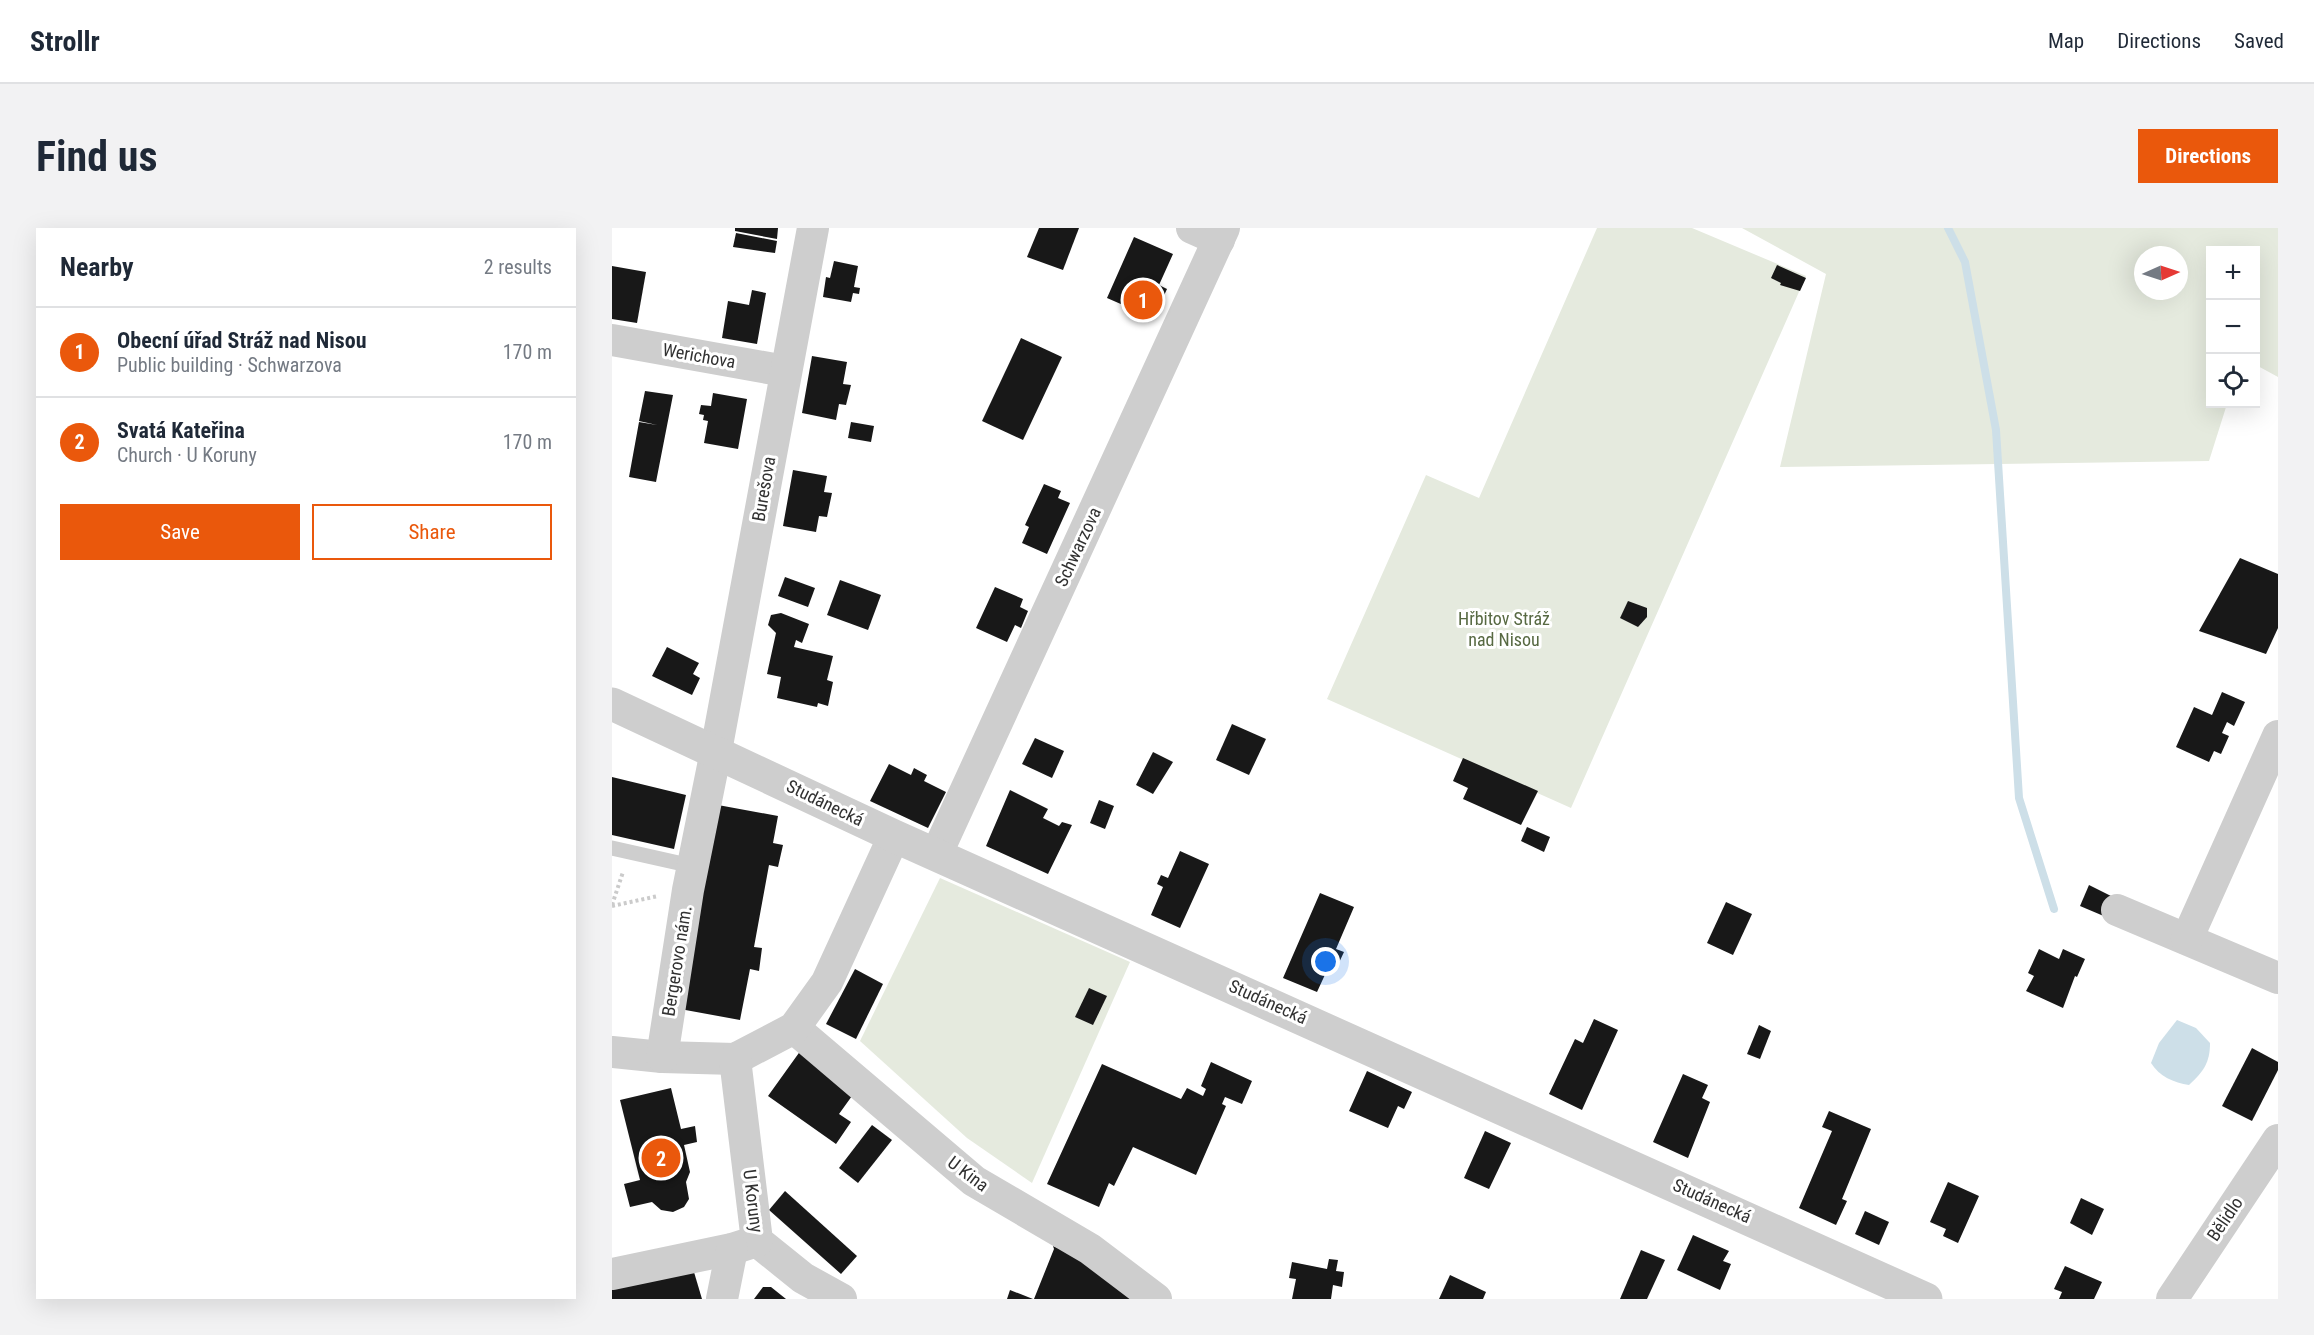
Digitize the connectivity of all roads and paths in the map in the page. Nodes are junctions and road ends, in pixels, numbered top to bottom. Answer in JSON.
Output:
{"nodes":[{"id":1,"x":813,"y":228,"type":"edge"},
{"id":2,"x":1212,"y":232,"type":"edge"},
{"id":3,"x":612,"y":340,"type":"edge"},
{"id":4,"x":785,"y":371,"type":"junction"},
{"id":5,"x":612,"y":704,"type":"edge"},
{"id":6,"x":2278,"y":736,"type":"edge"},
{"id":7,"x":716,"y":751,"type":"junction"},
{"id":8,"x":894,"y":836,"type":"junction"},
{"id":9,"x":612,"y":848,"type":"edge"},
{"id":10,"x":628,"y":851,"type":"junction"},
{"id":11,"x":937,"y":854,"type":"junction"},
{"id":12,"x":690,"y":878,"type":"junction"},
{"id":13,"x":612,"y":906,"type":"edge"},
{"id":14,"x":2117,"y":910,"type":"dead end"},
{"id":15,"x":2187,"y":939,"type":"junction"},
{"id":16,"x":2278,"y":978,"type":"edge"},
{"id":17,"x":794,"y":1028,"type":"junction"},
{"id":18,"x":612,"y":1052,"type":"edge"},
{"id":19,"x":662,"y":1057,"type":"junction"},
{"id":20,"x":735,"y":1059,"type":"junction"},
{"id":21,"x":2278,"y":1140,"type":"edge"},
{"id":22,"x":745,"y":1245,"type":"junction"},
{"id":23,"x":612,"y":1274,"type":"edge"},
{"id":24,"x":722,"y":1299,"type":"edge"},
{"id":25,"x":841,"y":1299,"type":"edge"},
{"id":26,"x":1156,"y":1299,"type":"edge"},
{"id":27,"x":1926,"y":1299,"type":"edge"},
{"id":28,"x":2172,"y":1299,"type":"edge"}],
"edges":[{"from":1,"to":4,"type":"street","name":"Burešova"},
{"from":2,"to":11,"type":"street","name":"Schwarzova"},
{"from":3,"to":4,"type":"street","name":"Werichova"},
{"from":4,"to":7,"type":"street","name":"Burešova"},
{"from":5,"to":7,"type":"street","name":"Studánecká"},
{"from":6,"to":15,"type":"street"},
{"from":7,"to":8,"type":"street","name":"Studánecká"},
{"from":7,"to":12,"type":"street","name":"Bergerovo nám."},
{"from":8,"to":11,"type":"street","name":"Studánecká"},
{"from":8,"to":17,"type":"street"},
{"from":9,"to":10,"type":"lane"},
{"from":10,"to":12,"type":"lane"},
{"from":10,"to":13,"type":"path"},
{"from":11,"to":27,"type":"street","name":"Studánecká"},
{"from":12,"to":13,"type":"path"},
{"from":12,"to":19,"type":"street","name":"Bergerovo nám."},
{"from":14,"to":15,"type":"street"},
{"from":15,"to":16,"type":"street"},
{"from":17,"to":20,"type":"street"},
{"from":17,"to":26,"type":"street","name":"U Kina"},
{"from":18,"to":19,"type":"street"},
{"from":19,"to":20,"type":"street"},
{"from":20,"to":22,"type":"street","name":"U Koruny"},
{"from":21,"to":28,"type":"street","name":"Bělidlo"},
{"from":22,"to":23,"type":"street"},
{"from":22,"to":24,"type":"street"},
{"from":22,"to":25,"type":"street","name":"U Koruny"}]}
